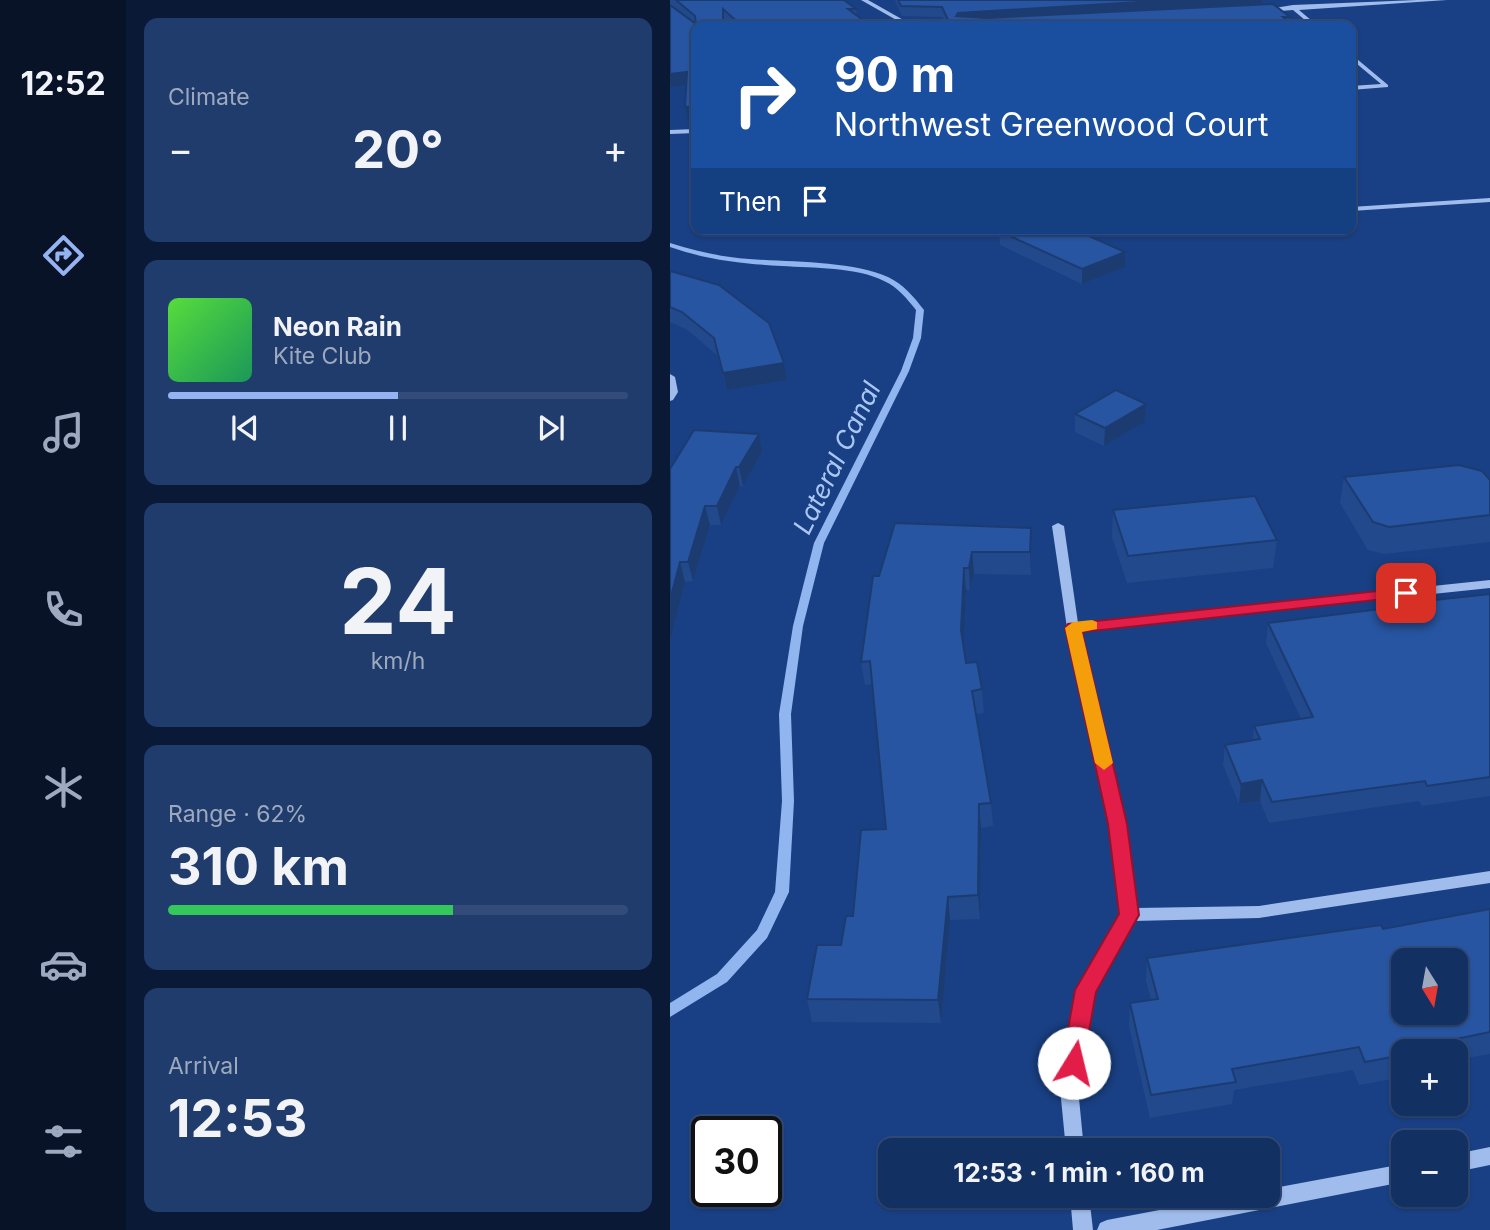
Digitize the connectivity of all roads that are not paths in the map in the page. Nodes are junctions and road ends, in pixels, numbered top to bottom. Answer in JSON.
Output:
{"nodes":[{"id":1,"x":864,"y":0,"type":"edge"},
{"id":2,"x":1284,"y":0,"type":"edge"},
{"id":3,"x":1444,"y":0,"type":"edge"},
{"id":4,"x":1294,"y":8,"type":"junction"},
{"id":5,"x":1253,"y":10,"type":"edge"},
{"id":6,"x":902,"y":21,"type":"edge"},
{"id":7,"x":1309,"y":21,"type":"edge"},
{"id":8,"x":1356,"y":60,"type":"edge"},
{"id":9,"x":1356,"y":88,"type":"edge"},
{"id":10,"x":691,"y":131,"type":"edge"},
{"id":11,"x":670,"y":132,"type":"edge"},
{"id":12,"x":1490,"y":200,"type":"edge"},
{"id":13,"x":1356,"y":209,"type":"edge"},
{"id":14,"x":670,"y":377,"type":"edge"},
{"id":15,"x":670,"y":398,"type":"edge"},
{"id":16,"x":1058,"y":526,"type":"dead end"},
{"id":17,"x":1490,"y":584,"type":"edge"},
{"id":18,"x":1073,"y":628,"type":"junction"},
{"id":19,"x":1490,"y":877,"type":"edge"},
{"id":20,"x":1129,"y":915,"type":"junction"},
{"id":21,"x":1074,"y":1138,"type":"edge"},
{"id":22,"x":1490,"y":1156,"type":"edge"},
{"id":23,"x":1468,"y":1161,"type":"edge"},
{"id":24,"x":1391,"y":1175,"type":"edge"},
{"id":25,"x":1080,"y":1208,"type":"edge"},
{"id":26,"x":1083,"y":1230,"type":"edge"},
{"id":27,"x":1107,"y":1230,"type":"edge"}],
"edges":[{"from":1,"to":6,"type":"street"},
{"from":2,"to":4,"type":"street"},
{"from":3,"to":4,"type":"street"},
{"from":4,"to":5,"type":"street"},
{"from":4,"to":7,"type":"street"},
{"from":8,"to":9,"type":"street"},
{"from":10,"to":11,"type":"street"},
{"from":12,"to":13,"type":"street"},
{"from":14,"to":15,"type":"street"},
{"from":16,"to":18,"type":"street"},
{"from":17,"to":18,"type":"street"},
{"from":18,"to":20,"type":"street"},
{"from":19,"to":20,"type":"street"},
{"from":20,"to":21,"type":"street"},
{"from":22,"to":23,"type":"street"},
{"from":24,"to":27,"type":"street"},
{"from":25,"to":26,"type":"street"}]}
